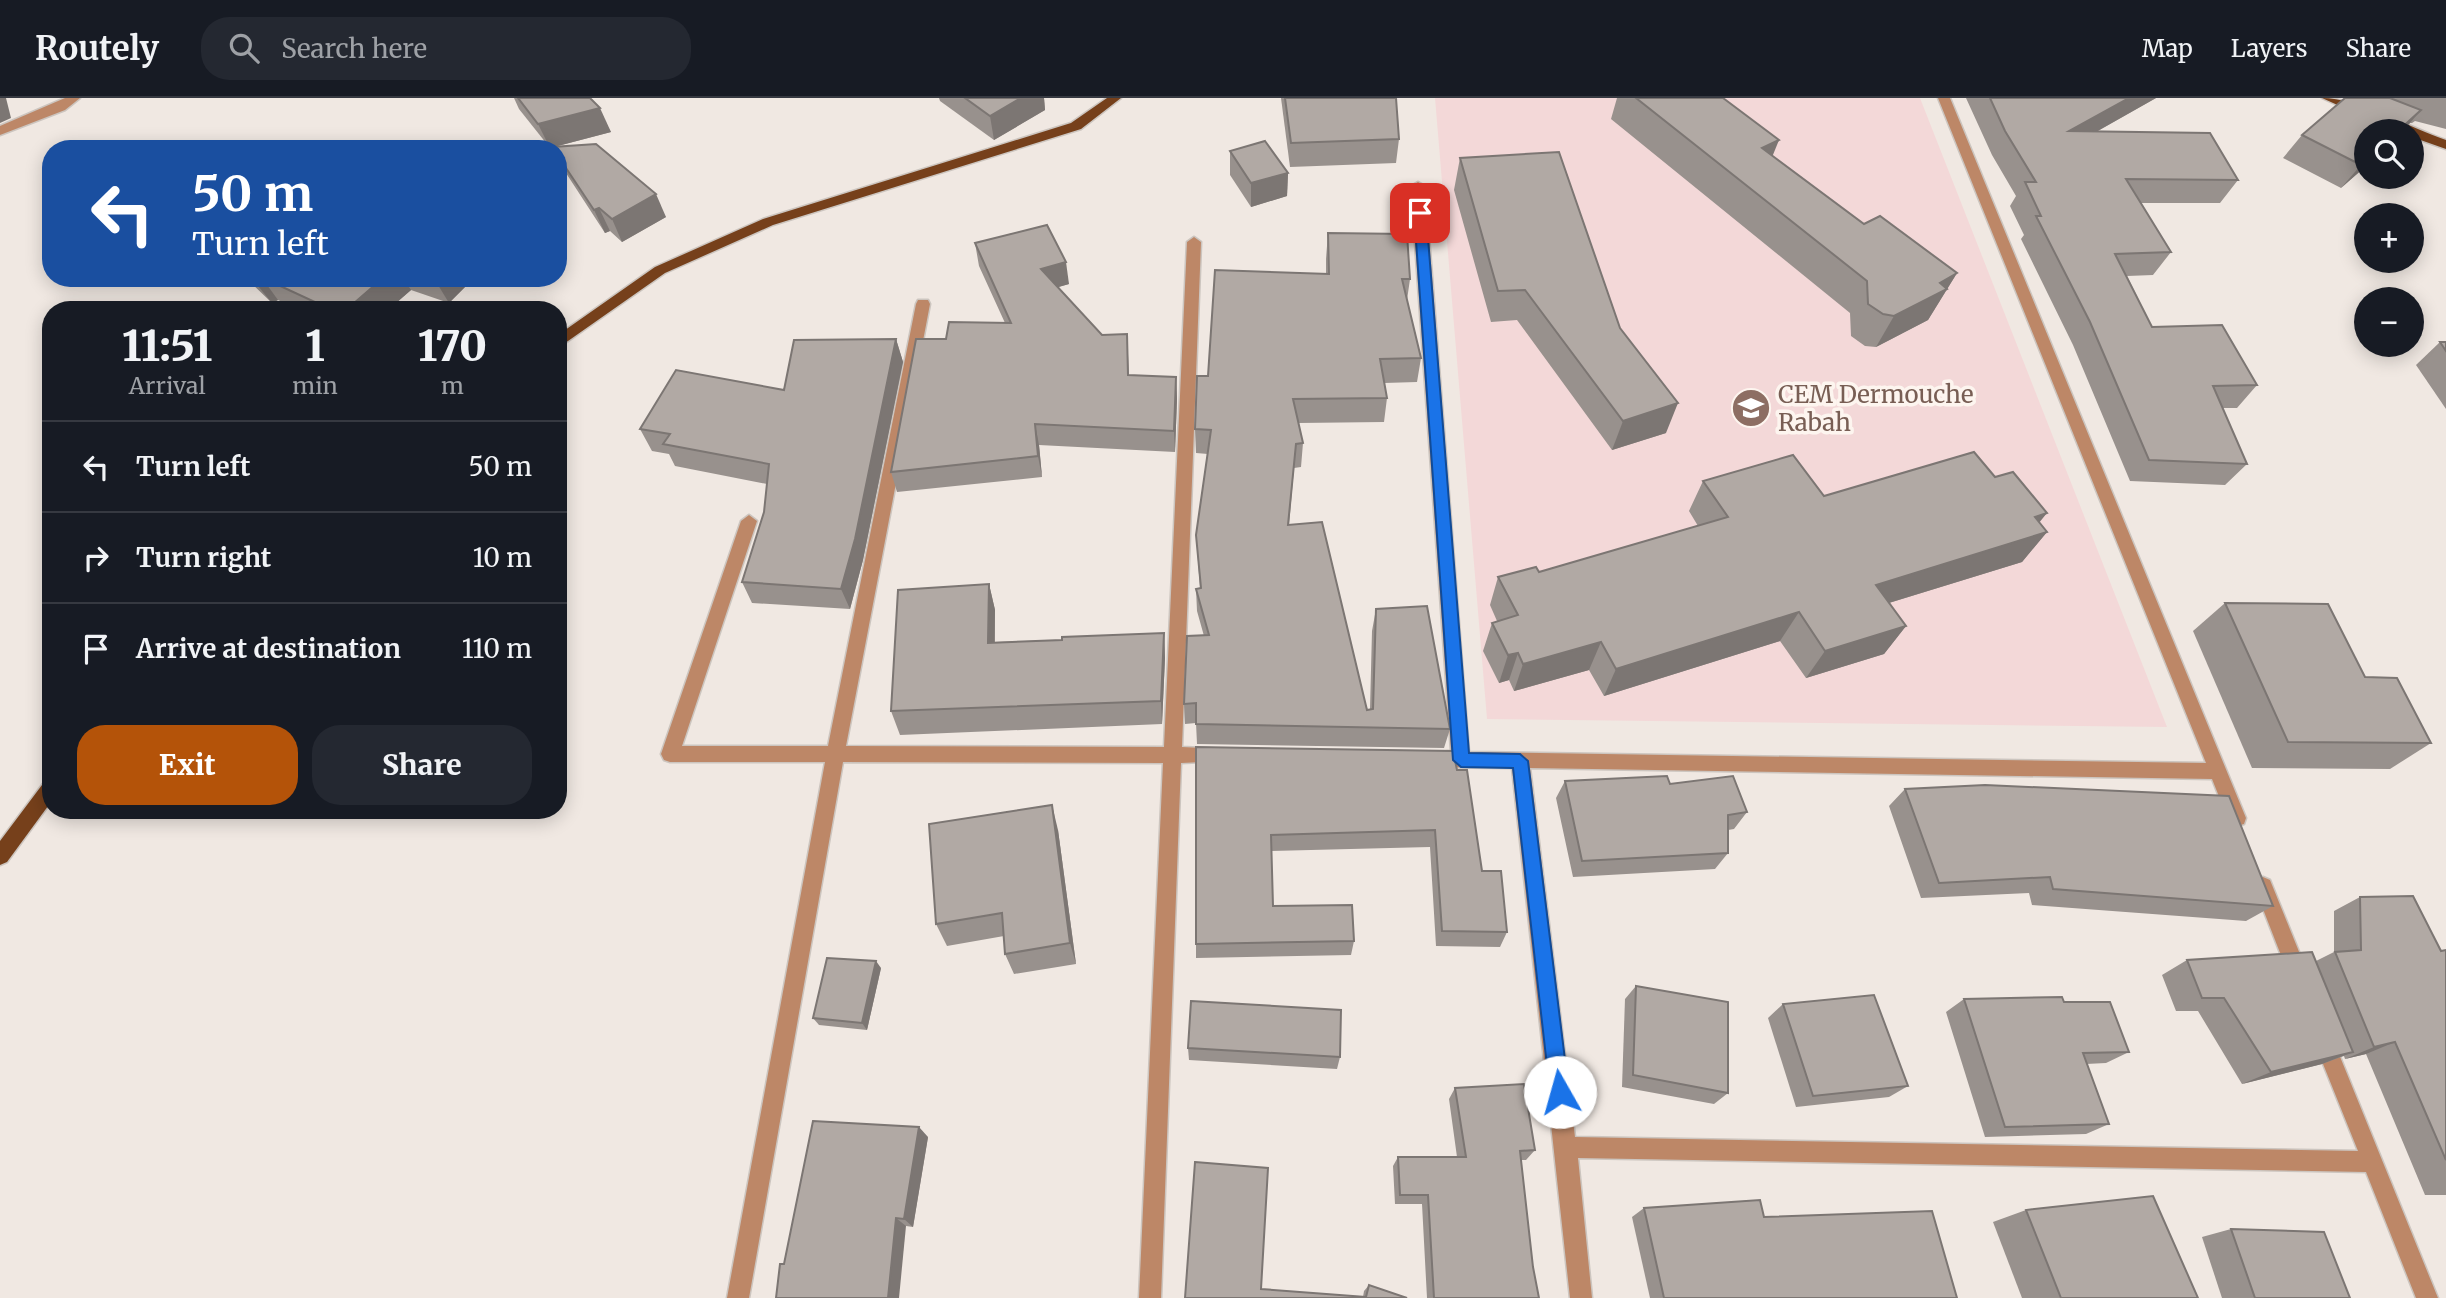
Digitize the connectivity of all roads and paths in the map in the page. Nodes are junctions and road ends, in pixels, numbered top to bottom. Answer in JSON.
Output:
{"nodes":[{"id":1,"x":46,"y":98,"type":"edge"},
{"id":2,"x":74,"y":98,"type":"edge"},
{"id":3,"x":1115,"y":98,"type":"edge"},
{"id":4,"x":1944,"y":98,"type":"edge"},
{"id":5,"x":2328,"y":98,"type":"edge"},
{"id":6,"x":60,"y":107,"type":"junction"},
{"id":7,"x":2378,"y":119,"type":"edge"},
{"id":8,"x":0,"y":131,"type":"edge"},
{"id":9,"x":2424,"y":137,"type":"edge"},
{"id":10,"x":2446,"y":145,"type":"edge"},
{"id":11,"x":1418,"y":186,"type":"dead end"},
{"id":12,"x":1194,"y":242,"type":"dead end"},
{"id":13,"x":923,"y":304,"type":"dead end"},
{"id":14,"x":567,"y":337,"type":"edge"},
{"id":15,"x":749,"y":521,"type":"dead end"},
{"id":16,"x":1170,"y":754,"type":"junction"},
{"id":17,"x":835,"y":755,"type":"junction"},
{"id":18,"x":1239,"y":755,"type":"edge"},
{"id":19,"x":1420,"y":759,"type":"edge"},
{"id":20,"x":1461,"y":760,"type":"junction"},
{"id":21,"x":1520,"y":761,"type":"junction"},
{"id":22,"x":2218,"y":772,"type":"junction"},
{"id":23,"x":42,"y":799,"type":"edge"},
{"id":24,"x":2244,"y":836,"type":"edge"},
{"id":25,"x":0,"y":856,"type":"edge"},
{"id":26,"x":2254,"y":863,"type":"edge"},
{"id":27,"x":2305,"y":993,"type":"edge"},
{"id":28,"x":2315,"y":1018,"type":"edge"},
{"id":29,"x":1566,"y":1147,"type":"junction"},
{"id":30,"x":2371,"y":1162,"type":"junction"},
{"id":31,"x":738,"y":1298,"type":"edge"},
{"id":32,"x":1150,"y":1298,"type":"edge"},
{"id":33,"x":1581,"y":1298,"type":"edge"},
{"id":34,"x":2427,"y":1298,"type":"edge"}],
"edges":[{"from":1,"to":6,"type":"street"},
{"from":2,"to":6,"type":"street"},
{"from":3,"to":14,"type":"main road"},
{"from":4,"to":22,"type":"street"},
{"from":5,"to":7,"type":"main road"},
{"from":6,"to":8,"type":"street"},
{"from":9,"to":10,"type":"main road"},
{"from":11,"to":20,"type":"street"},
{"from":12,"to":16,"type":"street"},
{"from":13,"to":17,"type":"street"},
{"from":15,"to":17,"type":"street"},
{"from":16,"to":17,"type":"street"},
{"from":16,"to":18,"type":"street"},
{"from":16,"to":32,"type":"street"},
{"from":17,"to":31,"type":"street"},
{"from":19,"to":20,"type":"street"},
{"from":20,"to":21,"type":"street"},
{"from":21,"to":22,"type":"street"},
{"from":21,"to":29,"type":"street"},
{"from":22,"to":24,"type":"street"},
{"from":23,"to":25,"type":"main road"},
{"from":26,"to":27,"type":"street"},
{"from":28,"to":30,"type":"street"},
{"from":29,"to":30,"type":"street"},
{"from":29,"to":33,"type":"street"},
{"from":30,"to":34,"type":"street"}]}
